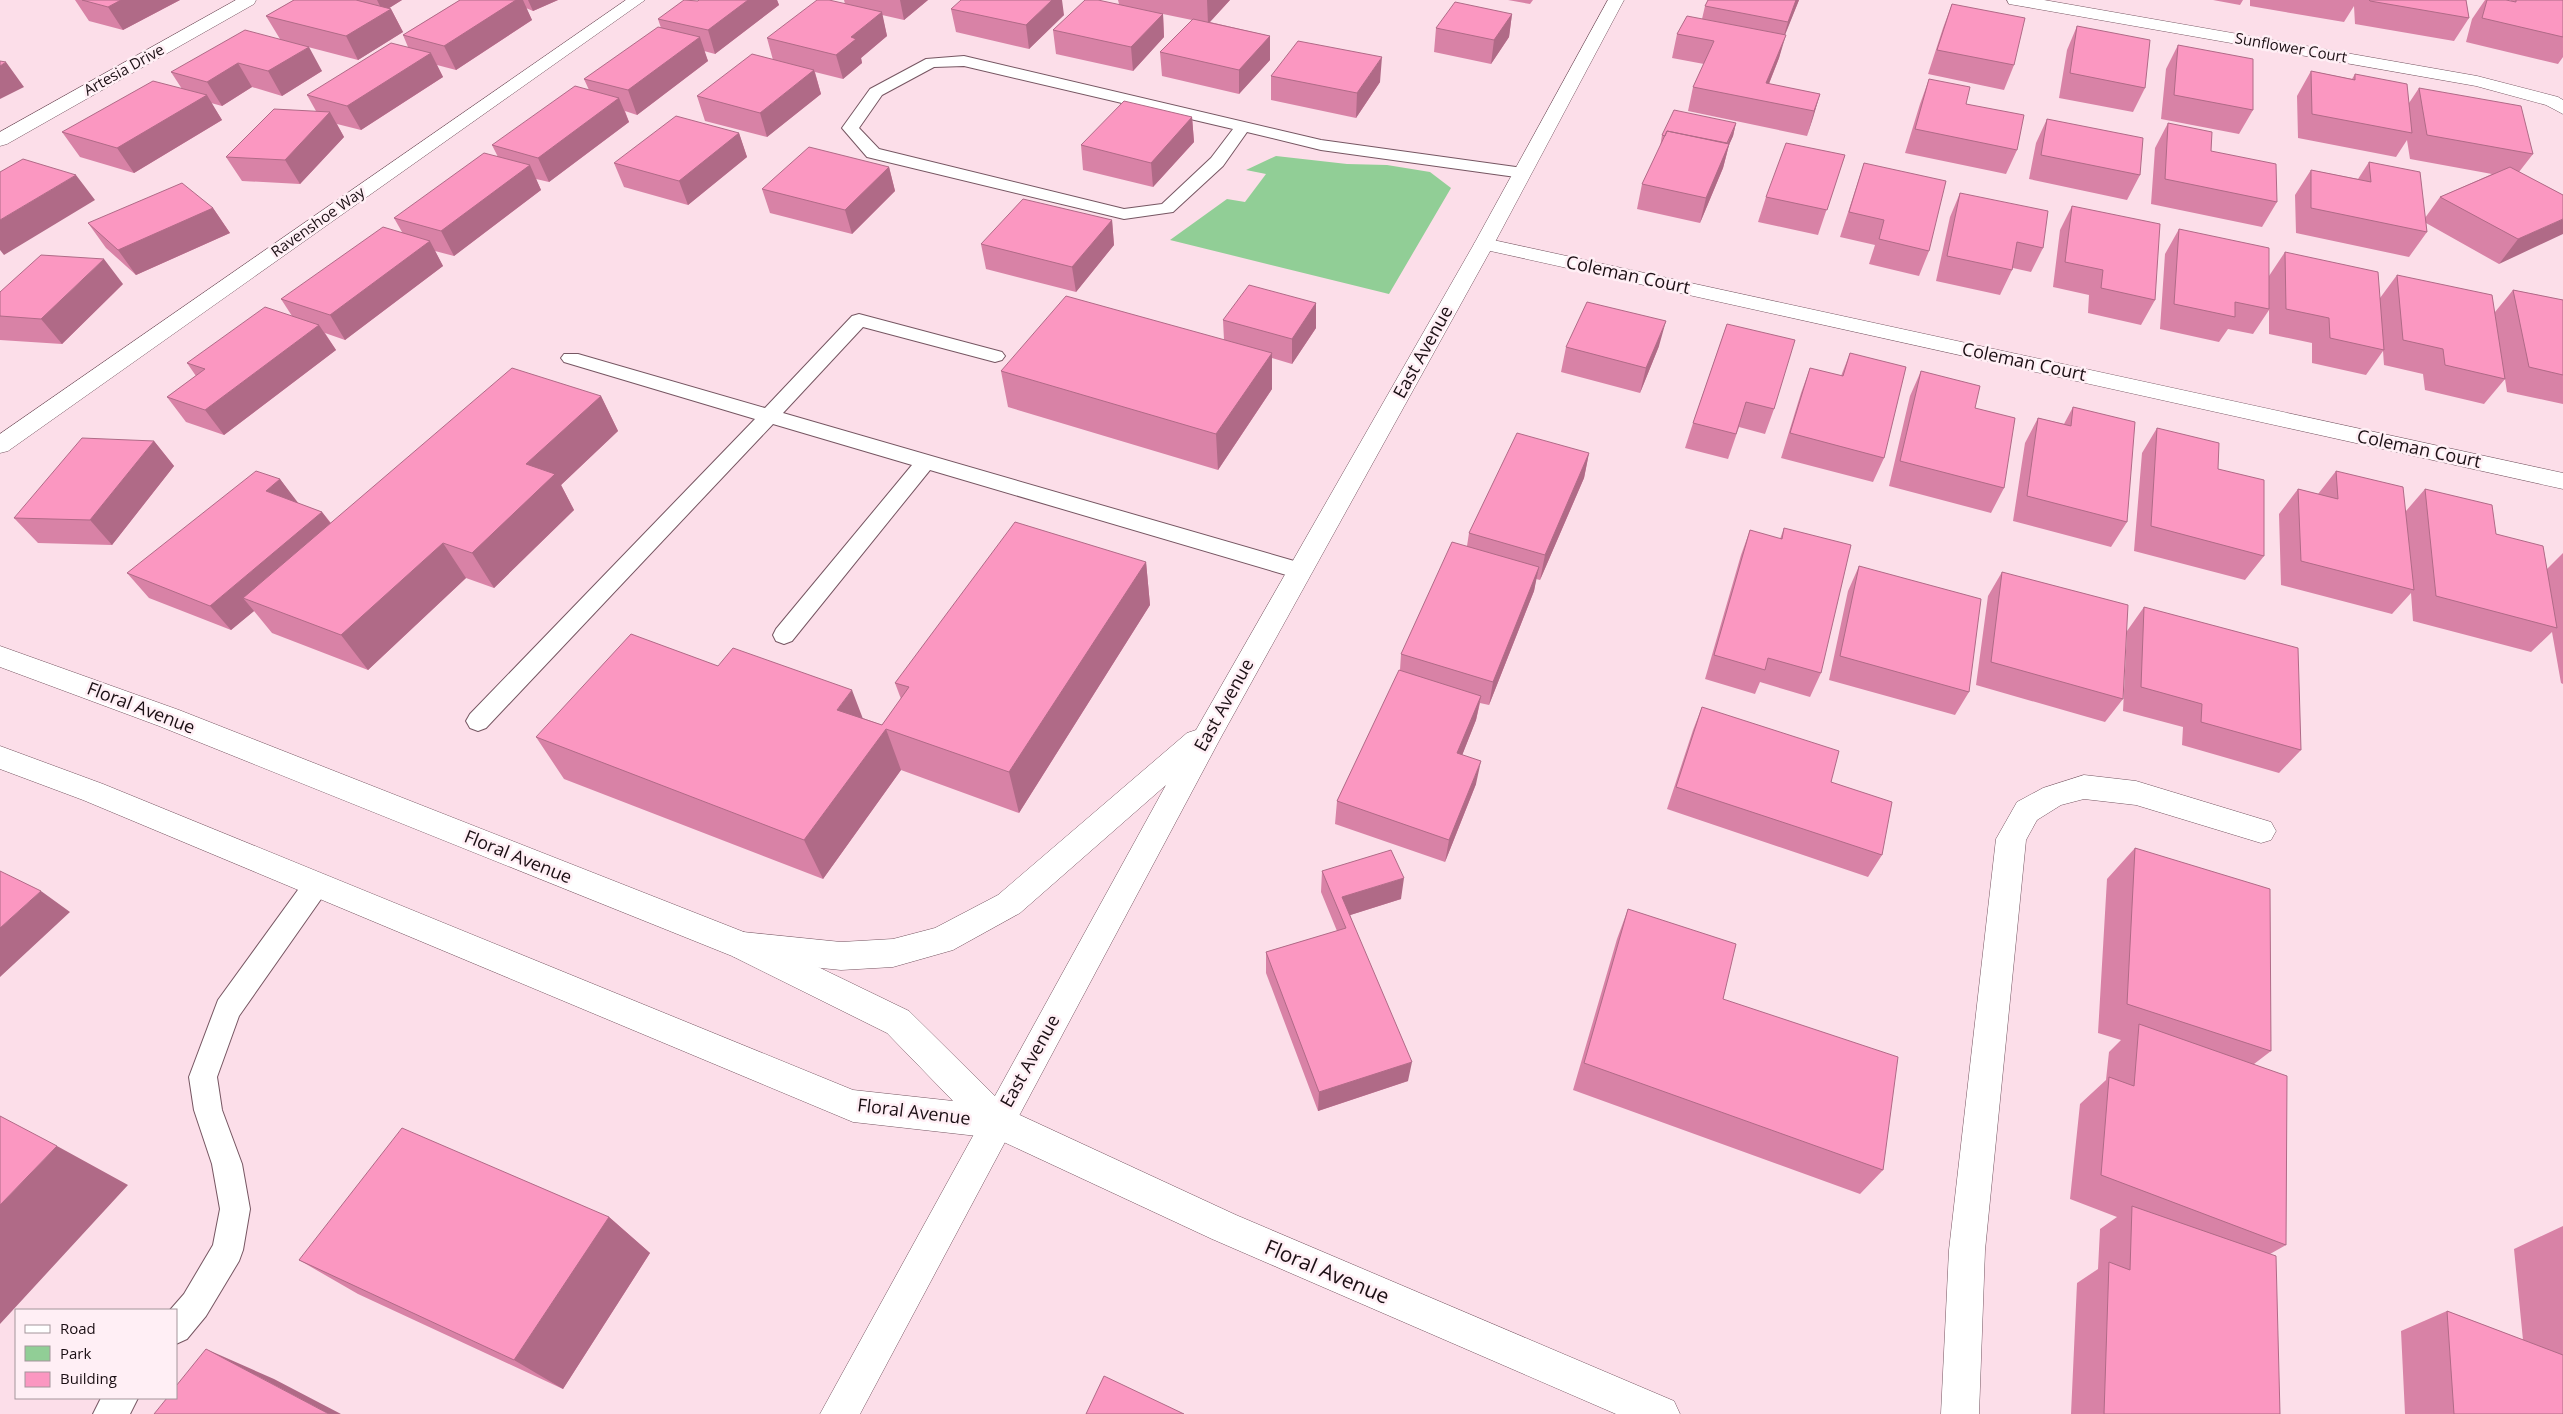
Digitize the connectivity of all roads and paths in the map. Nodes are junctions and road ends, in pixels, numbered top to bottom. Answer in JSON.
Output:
{"nodes":[{"id":1,"x":248,"y":0,"type":"edge"},
{"id":2,"x":636,"y":0,"type":"edge"},
{"id":3,"x":1616,"y":0,"type":"edge"},
{"id":4,"x":2015,"y":0,"type":"edge"},
{"id":5,"x":2563,"y":108,"type":"edge"},
{"id":6,"x":1243,"y":126,"type":"junction"},
{"id":7,"x":0,"y":140,"type":"edge"},
{"id":8,"x":1523,"y":173,"type":"junction"},
{"id":9,"x":1484,"y":244,"type":"junction"},
{"id":10,"x":995,"y":356,"type":"dead end"},
{"id":11,"x":571,"y":358,"type":"dead end"},
{"id":12,"x":769,"y":416,"type":"junction"},
{"id":13,"x":0,"y":445,"type":"edge"},
{"id":14,"x":926,"y":461,"type":"junction"},
{"id":15,"x":2563,"y":481,"type":"edge"},
{"id":16,"x":1300,"y":571,"type":"junction"},
{"id":17,"x":784,"y":635,"type":"dead end"},
{"id":18,"x":0,"y":656,"type":"edge"},
{"id":19,"x":478,"y":721,"type":"dead end"},
{"id":20,"x":1210,"y":731,"type":"junction"},
{"id":21,"x":0,"y":758,"type":"edge"},
{"id":22,"x":2260,"y":831,"type":"dead end"},
{"id":23,"x":317,"y":884,"type":"junction"},
{"id":24,"x":743,"y":946,"type":"junction"},
{"id":25,"x":997,"y":1122,"type":"junction"},
{"id":26,"x":178,"y":1325,"type":"edge"},
{"id":27,"x":121,"y":1399,"type":"edge"},
{"id":28,"x":109,"y":1414,"type":"edge"},
{"id":29,"x":838,"y":1414,"type":"edge"},
{"id":30,"x":1661,"y":1414,"type":"edge"},
{"id":31,"x":1960,"y":1414,"type":"edge"}],
"edges":[{"from":1,"to":7,"type":"street","name":"Artesia Drive"},
{"from":2,"to":13,"type":"street","name":"Ravenshoe Way"},
{"from":3,"to":8,"type":"street","name":"East Avenue"},
{"from":4,"to":5,"type":"street","name":"Sunflower Court"},
{"from":6,"to":6,"type":"lane"},
{"from":6,"to":8,"type":"lane"},
{"from":8,"to":9,"type":"street","name":"East Avenue"},
{"from":9,"to":15,"type":"street","name":"Coleman Court"},
{"from":9,"to":16,"type":"street","name":"East Avenue"},
{"from":10,"to":12,"type":"lane"},
{"from":11,"to":12,"type":"lane"},
{"from":12,"to":14,"type":"lane"},
{"from":12,"to":19,"type":"lane"},
{"from":14,"to":16,"type":"lane"},
{"from":14,"to":17,"type":"lane"},
{"from":16,"to":20,"type":"street","name":"East Avenue"},
{"from":18,"to":24,"type":"street","name":"Floral Avenue"},
{"from":20,"to":24,"type":"street"},
{"from":20,"to":25,"type":"street","name":"East Avenue"},
{"from":21,"to":23,"type":"street","name":"Floral Avenue"},
{"from":22,"to":31,"type":"street"},
{"from":23,"to":25,"type":"street","name":"Floral Avenue"},
{"from":23,"to":26,"type":"lane"},
{"from":24,"to":25,"type":"street","name":"Floral Avenue"},
{"from":25,"to":29,"type":"street","name":"East Avenue"},
{"from":25,"to":30,"type":"street","name":"Floral Avenue"},
{"from":27,"to":28,"type":"lane"}]}
